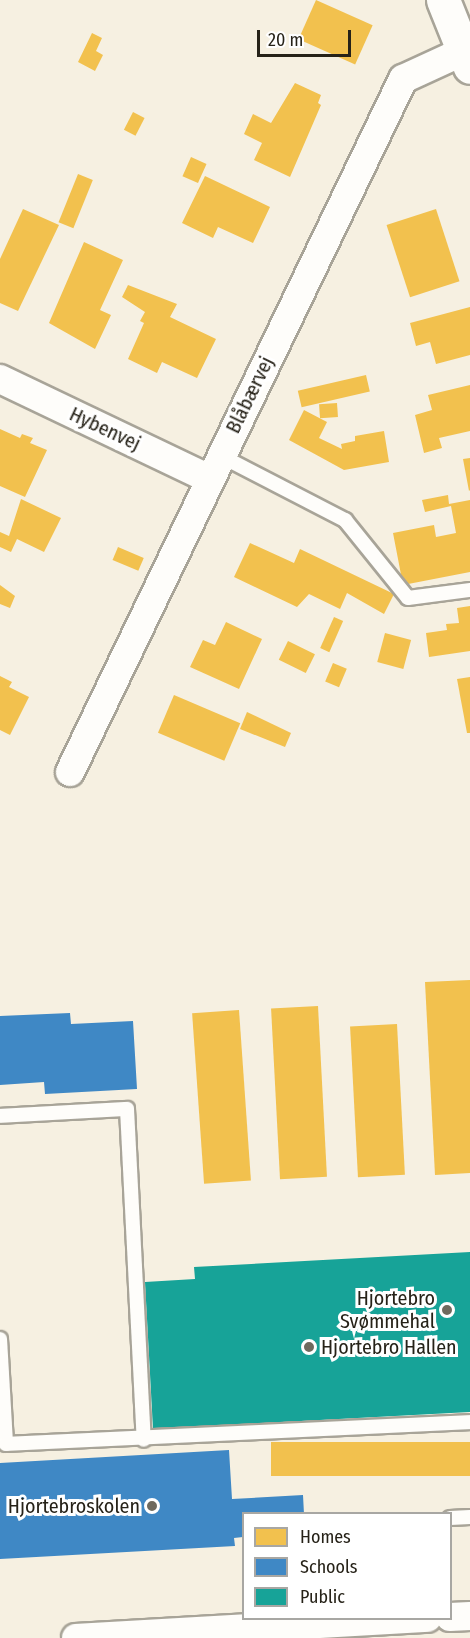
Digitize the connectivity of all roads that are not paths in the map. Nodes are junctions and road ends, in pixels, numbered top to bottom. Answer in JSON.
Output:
{"nodes":[{"id":1,"x":443,"y":0,"type":"edge"},
{"id":2,"x":467,"y":59,"type":"edge"},
{"id":3,"x":0,"y":379,"type":"edge"},
{"id":4,"x":215,"y":467,"type":"junction"},
{"id":5,"x":470,"y":590,"type":"edge"},
{"id":6,"x":70,"y":772,"type":"dead end"},
{"id":7,"x":0,"y":1116,"type":"edge"},
{"id":8,"x":0,"y":1339,"type":"edge"},
{"id":9,"x":470,"y":1422,"type":"edge"},
{"id":10,"x":144,"y":1440,"type":"junction"},
{"id":11,"x":470,"y":1517,"type":"edge"},
{"id":12,"x":452,"y":1518,"type":"edge"},
{"id":13,"x":470,"y":1616,"type":"edge"},
{"id":14,"x":452,"y":1617,"type":"edge"},
{"id":15,"x":392,"y":1620,"type":"edge"},
{"id":16,"x":76,"y":1638,"type":"edge"}],
"edges":[{"from":1,"to":2,"type":"street"},
{"from":2,"to":4,"type":"street","name":"Blåbærvej"},
{"from":3,"to":4,"type":"street","name":"Hybenvej"},
{"from":4,"to":5,"type":"lane"},
{"from":4,"to":6,"type":"street","name":"Blåbærvej"},
{"from":7,"to":10,"type":"lane"},
{"from":8,"to":10,"type":"lane"},
{"from":9,"to":10,"type":"lane"},
{"from":11,"to":12,"type":"lane"},
{"from":13,"to":14,"type":"street"},
{"from":15,"to":16,"type":"street"}]}
